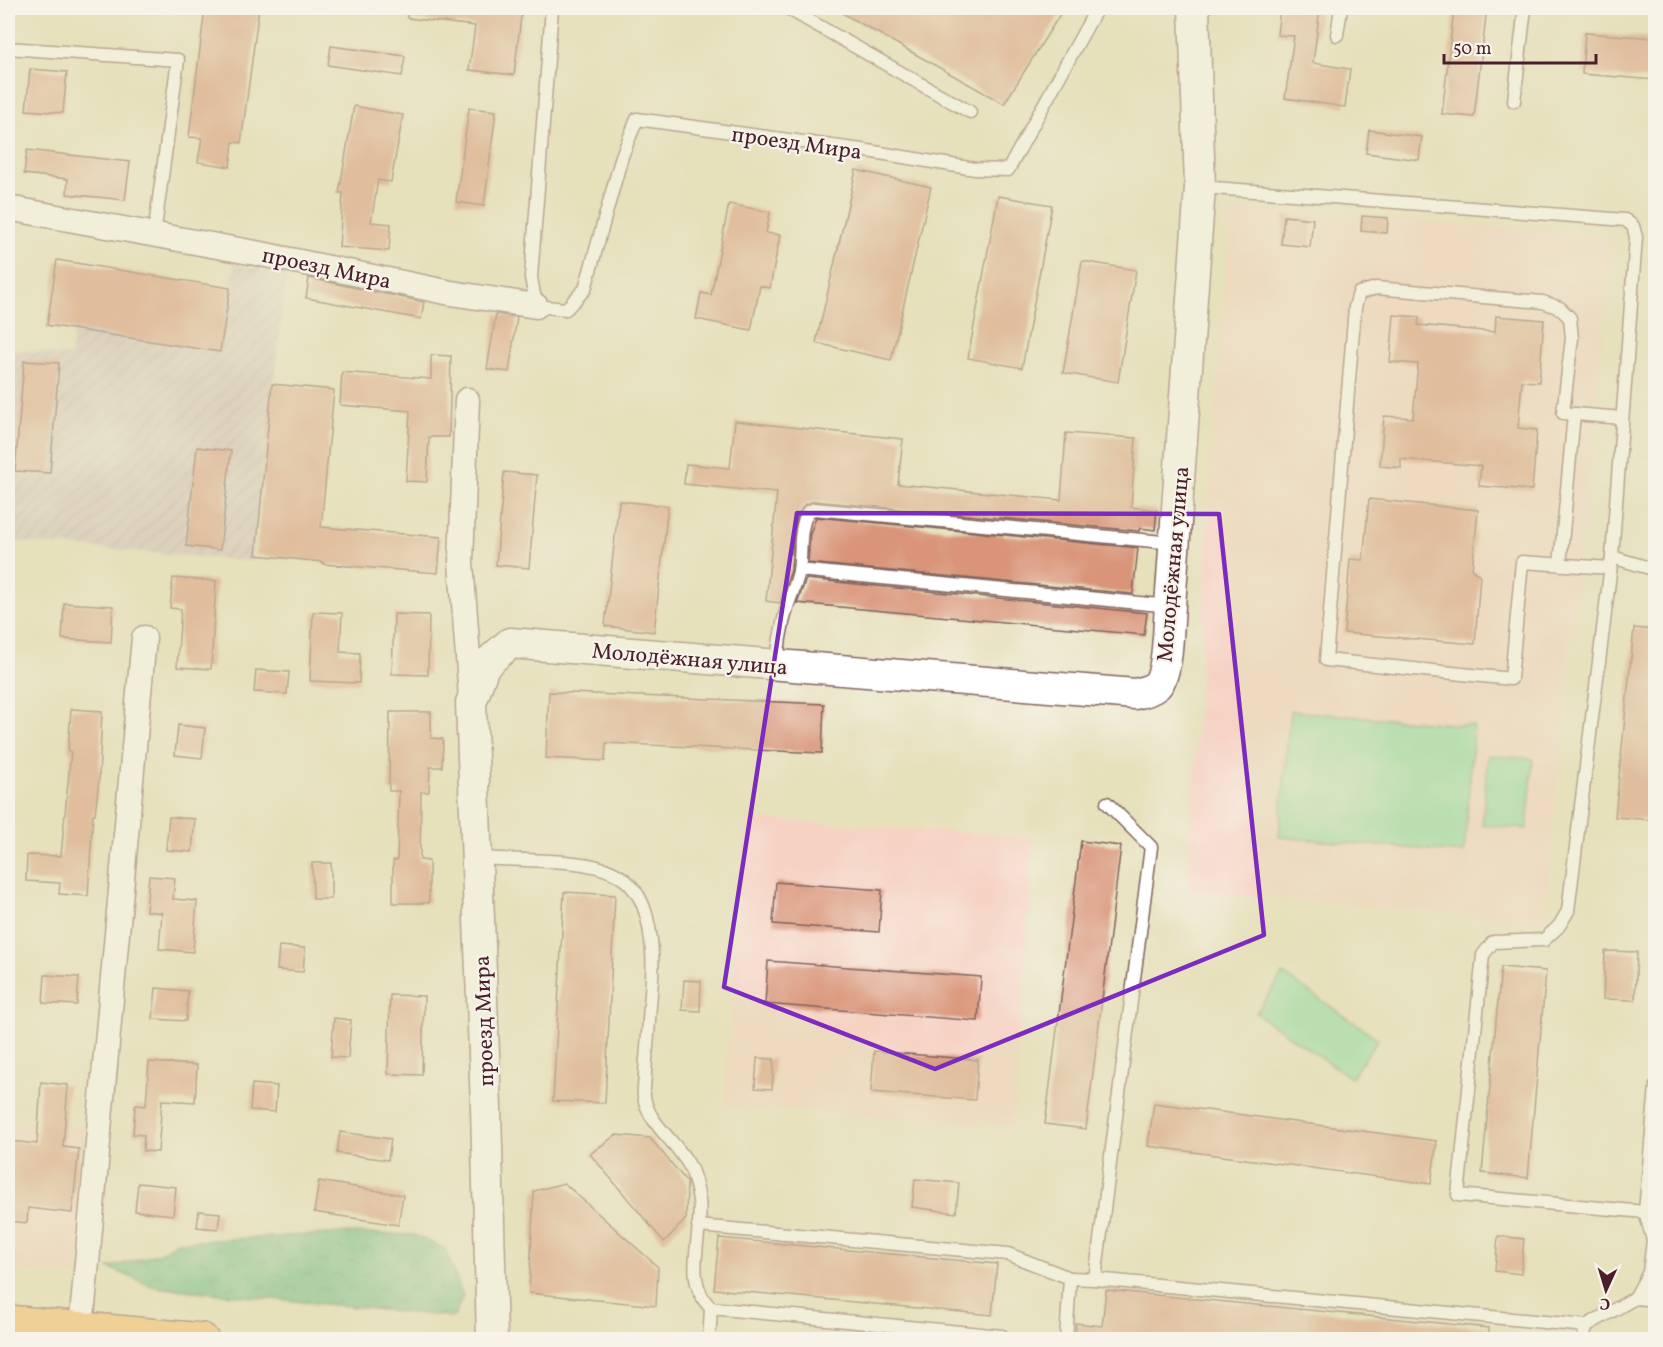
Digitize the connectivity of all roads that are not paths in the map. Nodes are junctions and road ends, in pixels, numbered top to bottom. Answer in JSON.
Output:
{"nodes":[{"id":1,"x":552,"y":8,"type":"edge"},
{"id":2,"x":787,"y":8,"type":"edge"},
{"id":3,"x":1097,"y":8,"type":"edge"},
{"id":4,"x":1194,"y":8,"type":"edge"},
{"id":5,"x":1341,"y":8,"type":"edge"},
{"id":6,"x":1525,"y":8,"type":"edge"},
{"id":7,"x":1337,"y":35,"type":"dead end"},
{"id":8,"x":8,"y":48,"type":"edge"},
{"id":9,"x":1514,"y":101,"type":"dead end"},
{"id":10,"x":970,"y":111,"type":"dead end"},
{"id":11,"x":1200,"y":187,"type":"junction"},
{"id":12,"x":8,"y":208,"type":"edge"},
{"id":13,"x":154,"y":235,"type":"junction"},
{"id":14,"x":536,"y":306,"type":"junction"},
{"id":15,"x":467,"y":400,"type":"dead end"},
{"id":16,"x":1574,"y":414,"type":"junction"},
{"id":17,"x":1622,"y":418,"type":"junction"},
{"id":18,"x":1174,"y":543,"type":"junction"},
{"id":19,"x":1611,"y":562,"type":"junction"},
{"id":20,"x":1560,"y":565,"type":"junction"},
{"id":21,"x":799,"y":570,"type":"junction"},
{"id":22,"x":1656,"y":570,"type":"edge"},
{"id":23,"x":1170,"y":606,"type":"junction"},
{"id":24,"x":144,"y":638,"type":"dead end"},
{"id":25,"x":510,"y":643,"type":"joint"},
{"id":26,"x":777,"y":665,"type":"junction"},
{"id":27,"x":471,"y":703,"type":"junction"},
{"id":28,"x":1107,"y":803,"type":"dead end"},
{"id":29,"x":477,"y":858,"type":"junction"},
{"id":30,"x":1656,"y":1086,"type":"edge"},
{"id":31,"x":1650,"y":1212,"type":"edge"},
{"id":32,"x":698,"y":1226,"type":"junction"},
{"id":33,"x":1070,"y":1278,"type":"junction"},
{"id":34,"x":1095,"y":1279,"type":"junction"},
{"id":35,"x":1635,"y":1298,"type":"junction"},
{"id":36,"x":1656,"y":1300,"type":"edge"},
{"id":37,"x":711,"y":1308,"type":"junction"},
{"id":38,"x":8,"y":1322,"type":"edge"},
{"id":39,"x":1586,"y":1326,"type":"junction"},
{"id":40,"x":81,"y":1328,"type":"junction"},
{"id":41,"x":1002,"y":1336,"type":"dead end"},
{"id":42,"x":202,"y":1340,"type":"edge"},
{"id":43,"x":492,"y":1340,"type":"edge"},
{"id":44,"x":709,"y":1340,"type":"edge"},
{"id":45,"x":1066,"y":1340,"type":"edge"},
{"id":46,"x":1584,"y":1340,"type":"edge"}],
"edges":[{"from":1,"to":14,"type":"lane"},
{"from":2,"to":10,"type":"lane"},
{"from":3,"to":14,"type":"lane","name":"проезд Мира"},
{"from":4,"to":11,"type":"street","name":"Молодёжная улица"},
{"from":5,"to":7,"type":"lane"},
{"from":6,"to":9,"type":"lane"},
{"from":8,"to":13,"type":"lane"},
{"from":11,"to":17,"type":"lane"},
{"from":11,"to":18,"type":"street","name":"Молодёжная улица"},
{"from":12,"to":13,"type":"street","name":"проезд Мира"},
{"from":13,"to":14,"type":"street","name":"проезд Мира"},
{"from":15,"to":27,"type":"street","name":"проезд Мира"},
{"from":16,"to":17,"type":"lane"},
{"from":16,"to":20,"type":"lane"},
{"from":16,"to":20,"type":"lane"},
{"from":17,"to":19,"type":"lane"},
{"from":18,"to":21,"type":"lane"},
{"from":18,"to":23,"type":"street","name":"Молодёжная улица"},
{"from":19,"to":20,"type":"lane"},
{"from":19,"to":22,"type":"lane"},
{"from":19,"to":31,"type":"lane"},
{"from":21,"to":23,"type":"lane"},
{"from":21,"to":26,"type":"lane"},
{"from":23,"to":26,"type":"street","name":"Молодёжная улица"},
{"from":24,"to":40,"type":"street"},
{"from":25,"to":26,"type":"street","name":"Молодёжная улица"},
{"from":25,"to":27,"type":"street","name":"проезд Мира"},
{"from":27,"to":29,"type":"street","name":"проезд Мира"},
{"from":28,"to":34,"type":"lane"},
{"from":29,"to":32,"type":"lane"},
{"from":29,"to":43,"type":"street","name":"проезд Мира"},
{"from":30,"to":31,"type":"lane"},
{"from":31,"to":35,"type":"lane"},
{"from":32,"to":33,"type":"lane"},
{"from":32,"to":37,"type":"lane"},
{"from":33,"to":34,"type":"lane"},
{"from":33,"to":45,"type":"lane"},
{"from":34,"to":39,"type":"lane"},
{"from":35,"to":36,"type":"lane"},
{"from":35,"to":39,"type":"lane"},
{"from":37,"to":41,"type":"lane"},
{"from":37,"to":44,"type":"lane"},
{"from":38,"to":40,"type":"main road"},
{"from":39,"to":46,"type":"lane"},
{"from":40,"to":42,"type":"main road"}]}
